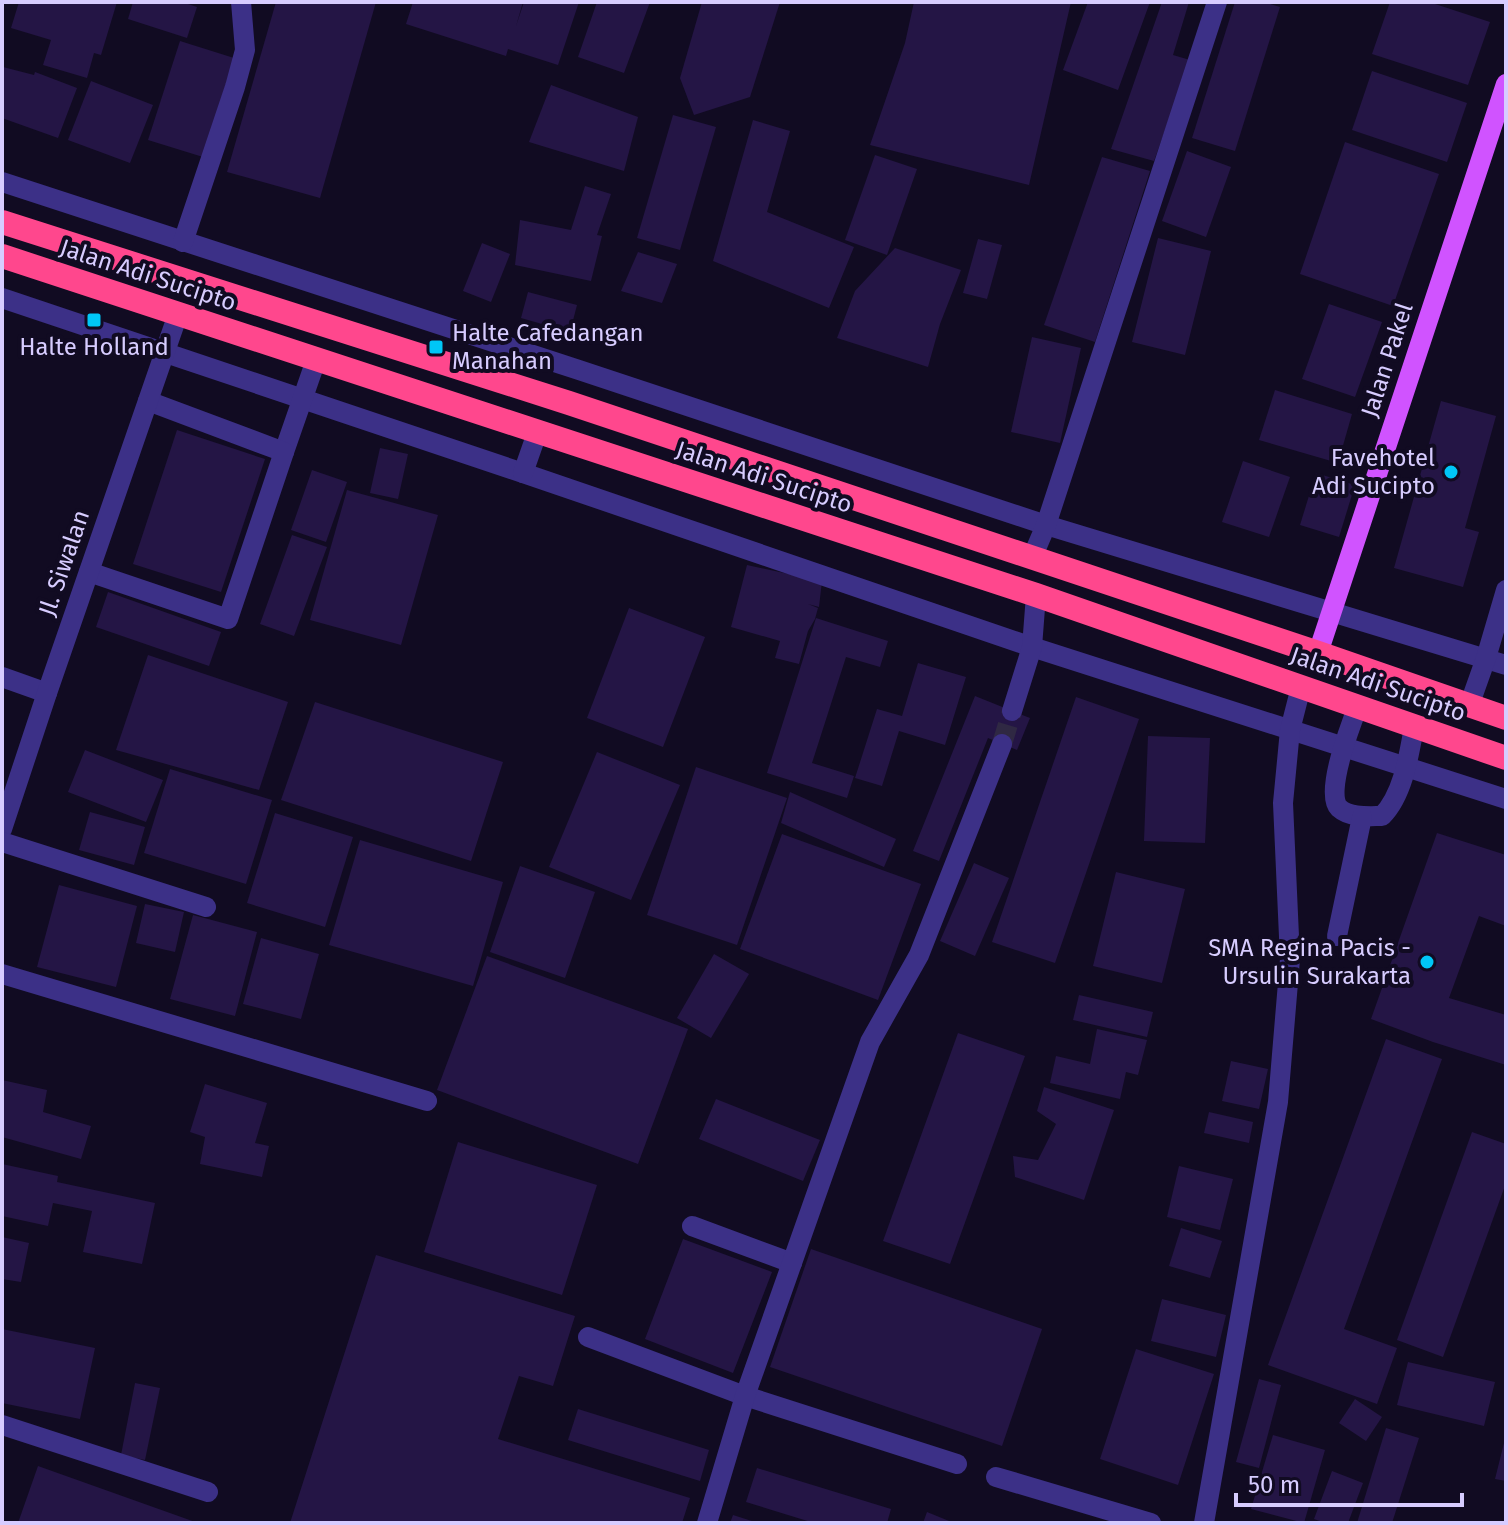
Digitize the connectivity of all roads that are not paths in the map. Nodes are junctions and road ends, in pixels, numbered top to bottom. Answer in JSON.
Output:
{"nodes":[{"id":1,"x":241,"y":2,"type":"edge"},
{"id":2,"x":1217,"y":2,"type":"edge"},
{"id":3,"x":1506,"y":84,"type":"edge"},
{"id":4,"x":2,"y":182,"type":"edge"},
{"id":5,"x":2,"y":222,"type":"edge"},
{"id":6,"x":183,"y":242,"type":"junction"},
{"id":7,"x":2,"y":256,"type":"edge"},
{"id":8,"x":2,"y":298,"type":"edge"},
{"id":9,"x":178,"y":314,"type":"junction"},
{"id":10,"x":164,"y":353,"type":"junction"},
{"id":11,"x":316,"y":360,"type":"junction"},
{"id":12,"x":303,"y":399,"type":"junction"},
{"id":13,"x":148,"y":401,"type":"junction"},
{"id":14,"x":537,"y":433,"type":"junction"},
{"id":15,"x":284,"y":452,"type":"junction"},
{"id":16,"x":523,"y":473,"type":"junction"},
{"id":17,"x":1046,"y":525,"type":"junction"},
{"id":18,"x":1032,"y":558,"type":"junction"},
{"id":19,"x":89,"y":572,"type":"junction"},
{"id":20,"x":1506,"y":590,"type":"edge"},
{"id":21,"x":1036,"y":595,"type":"junction"},
{"id":22,"x":1331,"y":612,"type":"junction"},
{"id":23,"x":1032,"y":647,"type":"junction"},
{"id":24,"x":1318,"y":653,"type":"junction"},
{"id":25,"x":1496,"y":662,"type":"edge"},
{"id":26,"x":2,"y":677,"type":"edge"},
{"id":27,"x":1301,"y":687,"type":"junction"},
{"id":28,"x":47,"y":693,"type":"junction"},
{"id":29,"x":1358,"y":706,"type":"junction"},
{"id":30,"x":1469,"y":706,"type":"junction"},
{"id":31,"x":1012,"y":711,"type":"tunnel mouth"},
{"id":32,"x":1506,"y":718,"type":"edge"},
{"id":33,"x":1414,"y":727,"type":"junction"},
{"id":34,"x":1290,"y":730,"type":"junction"},
{"id":35,"x":1002,"y":744,"type":"tunnel mouth"},
{"id":36,"x":1342,"y":747,"type":"junction"},
{"id":37,"x":1506,"y":758,"type":"edge"},
{"id":38,"x":1406,"y":767,"type":"junction"},
{"id":39,"x":1506,"y":799,"type":"edge"},
{"id":40,"x":1362,"y":817,"type":"junction"},
{"id":41,"x":2,"y":829,"type":"edge"},
{"id":42,"x":2,"y":842,"type":"edge"},
{"id":43,"x":206,"y":907,"type":"dead end"},
{"id":44,"x":1337,"y":936,"type":"dead end"},
{"id":45,"x":2,"y":974,"type":"edge"},
{"id":46,"x":427,"y":1101,"type":"dead end"},
{"id":47,"x":692,"y":1226,"type":"dead end"},
{"id":48,"x":792,"y":1263,"type":"junction"},
{"id":49,"x":588,"y":1337,"type":"dead end"},
{"id":50,"x":745,"y":1396,"type":"junction"},
{"id":51,"x":2,"y":1425,"type":"edge"},
{"id":52,"x":957,"y":1464,"type":"dead end"},
{"id":53,"x":996,"y":1477,"type":"dead end"},
{"id":54,"x":208,"y":1492,"type":"dead end"},
{"id":55,"x":707,"y":1523,"type":"edge"},
{"id":56,"x":1151,"y":1523,"type":"edge"},
{"id":57,"x":1204,"y":1523,"type":"edge"}],
"edges":[{"from":1,"to":6,"type":"street"},
{"from":2,"to":17,"type":"street"},
{"from":3,"to":22,"type":"main road","name":"Jalan Pakel"},
{"from":4,"to":6,"type":"street","name":"Jalan Adi Sucipto"},
{"from":5,"to":18,"type":"highway","name":"Jalan Adi Sucipto"},
{"from":6,"to":17,"type":"street","name":"Jalan Adi Sucipto"},
{"from":7,"to":9,"type":"highway","name":"Jalan Adi Sucipto"},
{"from":8,"to":10,"type":"street"},
{"from":9,"to":10,"type":"street","name":"Jl. Siwalan"},
{"from":9,"to":11,"type":"highway","name":"Jalan Adi Sucipto"},
{"from":10,"to":12,"type":"street"},
{"from":10,"to":13,"type":"street","name":"Jl. Siwalan"},
{"from":11,"to":12,"type":"street"},
{"from":11,"to":14,"type":"highway","name":"Jalan Adi Sucipto"},
{"from":12,"to":15,"type":"street"},
{"from":12,"to":16,"type":"street"},
{"from":13,"to":15,"type":"street"},
{"from":13,"to":19,"type":"street","name":"Jl. Siwalan"},
{"from":14,"to":16,"type":"street"},
{"from":14,"to":21,"type":"highway","name":"Jalan Adi Sucipto"},
{"from":15,"to":19,"type":"street"},
{"from":16,"to":23,"type":"street"},
{"from":17,"to":18,"type":"street"},
{"from":17,"to":22,"type":"street","name":"Jalan Adi Sucipto"},
{"from":18,"to":24,"type":"highway","name":"Jalan Adi Sucipto"},
{"from":19,"to":28,"type":"street","name":"Jl. Siwalan"},
{"from":20,"to":25,"type":"street"},
{"from":21,"to":23,"type":"street"},
{"from":21,"to":27,"type":"highway","name":"Jalan Adi Sucipto"},
{"from":22,"to":24,"type":"main road","name":"Jalan Pakel"},
{"from":22,"to":25,"type":"street","name":"Jalan Adi Sucipto"},
{"from":23,"to":31,"type":"street"},
{"from":23,"to":34,"type":"street"},
{"from":24,"to":30,"type":"highway","name":"Jalan Adi Sucipto"},
{"from":25,"to":30,"type":"street"},
{"from":26,"to":28,"type":"street"},
{"from":27,"to":29,"type":"highway","name":"Jalan Adi Sucipto"},
{"from":27,"to":34,"type":"street"},
{"from":28,"to":41,"type":"street","name":"Jl. Siwalan"},
{"from":29,"to":33,"type":"highway","name":"Jalan Adi Sucipto"},
{"from":29,"to":36,"type":"street"},
{"from":30,"to":32,"type":"highway","name":"Jalan Adi Sucipto"},
{"from":33,"to":37,"type":"highway","name":"Jalan Adi Sucipto"},
{"from":33,"to":38,"type":"street"},
{"from":34,"to":36,"type":"street"},
{"from":34,"to":57,"type":"street"},
{"from":35,"to":48,"type":"street"},
{"from":36,"to":38,"type":"street"},
{"from":36,"to":40,"type":"street"},
{"from":38,"to":39,"type":"street"},
{"from":38,"to":40,"type":"street"},
{"from":40,"to":44,"type":"street"},
{"from":42,"to":43,"type":"street"},
{"from":45,"to":46,"type":"street"},
{"from":47,"to":48,"type":"street"},
{"from":48,"to":50,"type":"street"},
{"from":49,"to":50,"type":"street"},
{"from":50,"to":52,"type":"street"},
{"from":50,"to":55,"type":"street"},
{"from":51,"to":54,"type":"street"},
{"from":53,"to":56,"type":"street"}]}
